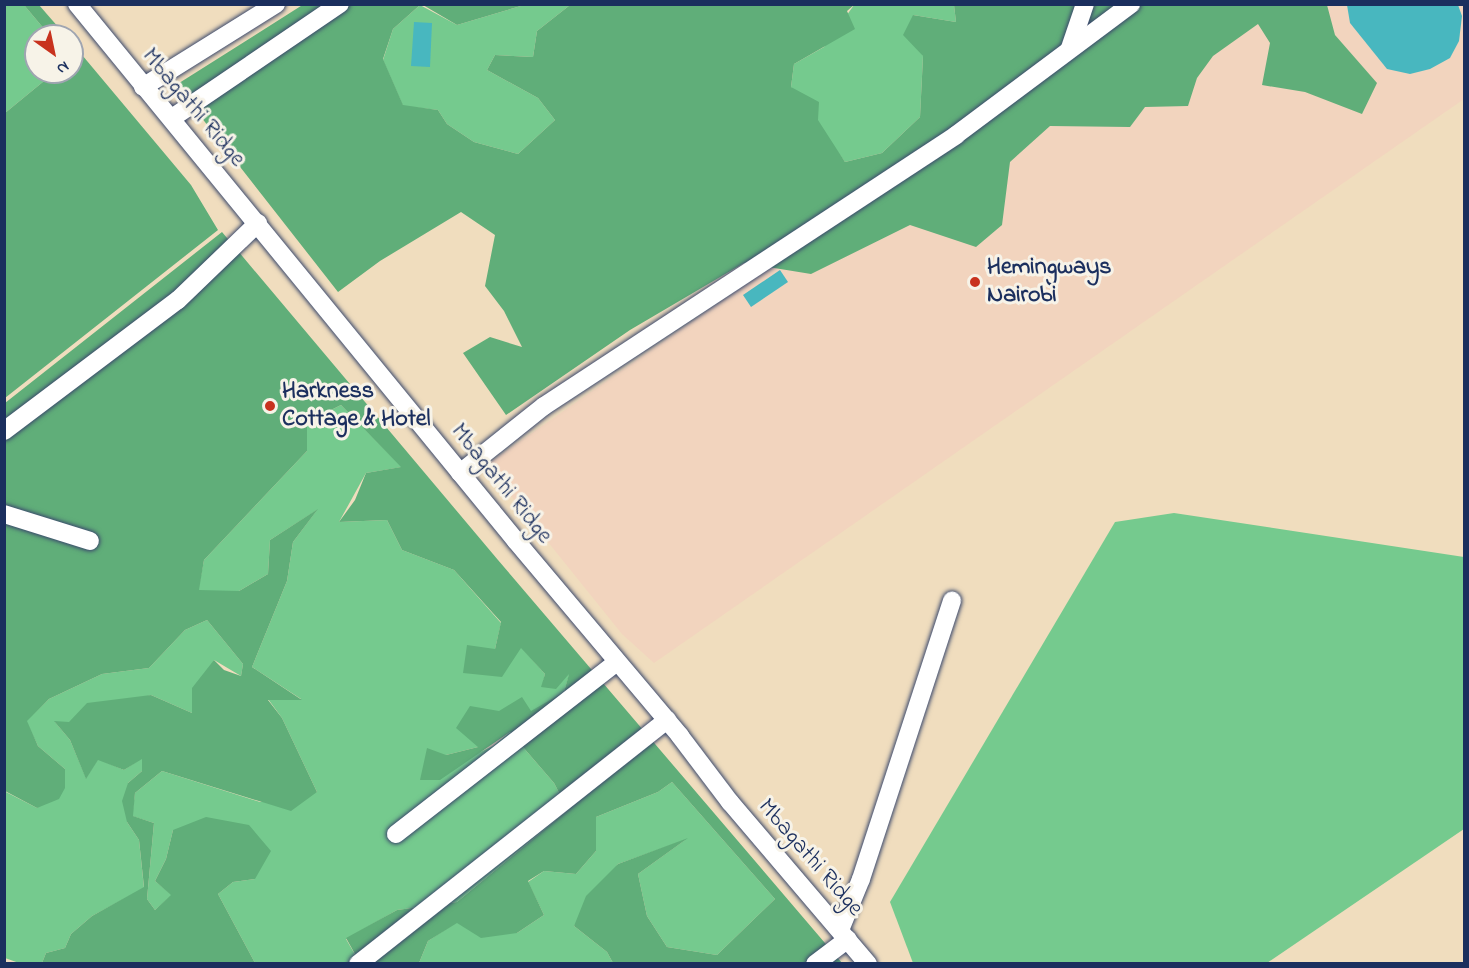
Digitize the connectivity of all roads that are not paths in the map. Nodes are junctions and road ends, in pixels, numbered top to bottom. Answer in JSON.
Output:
{"nodes":[{"id":1,"x":77,"y":4,"type":"edge"},
{"id":2,"x":276,"y":4,"type":"edge"},
{"id":3,"x":340,"y":4,"type":"edge"},
{"id":4,"x":1085,"y":4,"type":"edge"},
{"id":5,"x":1131,"y":4,"type":"edge"},
{"id":6,"x":1070,"y":49,"type":"junction"},
{"id":7,"x":143,"y":87,"type":"junction"},
{"id":8,"x":172,"y":118,"type":"junction"},
{"id":9,"x":258,"y":223,"type":"junction"},
{"id":10,"x":4,"y":431,"type":"edge"},
{"id":11,"x":460,"y":473,"type":"junction"},
{"id":12,"x":4,"y":514,"type":"edge"},
{"id":13,"x":90,"y":541,"type":"dead end"},
{"id":14,"x":952,"y":601,"type":"dead end"},
{"id":15,"x":616,"y":662,"type":"junction"},
{"id":16,"x":667,"y":720,"type":"junction"},
{"id":17,"x":396,"y":834,"type":"dead end"},
{"id":18,"x":844,"y":934,"type":"junction"},
{"id":19,"x":358,"y":963,"type":"edge"},
{"id":20,"x":815,"y":963,"type":"edge"},
{"id":21,"x":868,"y":963,"type":"edge"}],
"edges":[{"from":1,"to":7,"type":"street","name":"Mbagathi Ridge"},
{"from":2,"to":7,"type":"street"},
{"from":3,"to":8,"type":"street"},
{"from":4,"to":6,"type":"street"},
{"from":5,"to":6,"type":"street"},
{"from":6,"to":11,"type":"street"},
{"from":7,"to":8,"type":"street","name":"Mbagathi Ridge"},
{"from":8,"to":9,"type":"street","name":"Mbagathi Ridge"},
{"from":9,"to":10,"type":"street"},
{"from":9,"to":11,"type":"street","name":"Mbagathi Ridge"},
{"from":11,"to":15,"type":"street","name":"Mbagathi Ridge"},
{"from":12,"to":13,"type":"street"},
{"from":14,"to":18,"type":"street"},
{"from":15,"to":16,"type":"street","name":"Mbagathi Ridge"},
{"from":15,"to":17,"type":"street"},
{"from":16,"to":18,"type":"street","name":"Mbagathi Ridge"},
{"from":16,"to":19,"type":"street"},
{"from":18,"to":20,"type":"street"},
{"from":18,"to":21,"type":"street","name":"Mbagathi Ridge"}]}
